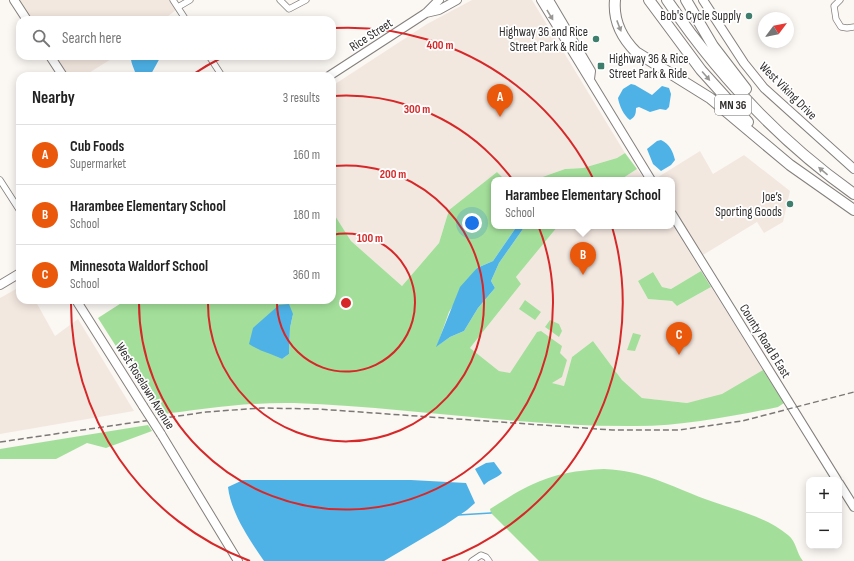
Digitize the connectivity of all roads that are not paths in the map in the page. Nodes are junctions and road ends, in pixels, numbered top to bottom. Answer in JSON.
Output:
{"nodes":[{"id":1,"x":14,"y":0,"type":"edge"},
{"id":2,"x":173,"y":0,"type":"edge"},
{"id":3,"x":190,"y":0,"type":"edge"},
{"id":4,"x":280,"y":0,"type":"edge"},
{"id":5,"x":306,"y":0,"type":"edge"},
{"id":6,"x":439,"y":0,"type":"edge"},
{"id":7,"x":457,"y":0,"type":"edge"},
{"id":8,"x":541,"y":0,"type":"edge"},
{"id":9,"x":549,"y":0,"type":"edge"},
{"id":10,"x":615,"y":0,"type":"edge"},
{"id":11,"x":649,"y":0,"type":"edge"},
{"id":12,"x":667,"y":0,"type":"edge"},
{"id":13,"x":686,"y":0,"type":"edge"},
{"id":14,"x":704,"y":0,"type":"edge"},
{"id":15,"x":840,"y":0,"type":"edge"},
{"id":16,"x":178,"y":7,"type":"junction"},
{"id":17,"x":426,"y":13,"type":"junction"},
{"id":18,"x":24,"y":16,"type":"edge"},
{"id":19,"x":184,"y":16,"type":"edge"},
{"id":20,"x":854,"y":27,"type":"edge"},
{"id":21,"x":53,"y":60,"type":"edge"},
{"id":22,"x":212,"y":60,"type":"edge"},
{"id":23,"x":61,"y":72,"type":"edge"},
{"id":24,"x":220,"y":72,"type":"edge"},
{"id":25,"x":335,"y":72,"type":"edge"},
{"id":26,"x":590,"y":79,"type":"junction"},
{"id":27,"x":787,"y":138,"type":"junction"},
{"id":28,"x":854,"y":169,"type":"edge"},
{"id":29,"x":649,"y":177,"type":"edge"},
{"id":30,"x":0,"y":180,"type":"edge"},
{"id":31,"x":854,"y":194,"type":"edge"},
{"id":32,"x":833,"y":195,"type":"junction"},
{"id":33,"x":16,"y":205,"type":"edge"},
{"id":34,"x":854,"y":210,"type":"edge"},
{"id":35,"x":675,"y":219,"type":"edge"},
{"id":36,"x":16,"y":275,"type":"edge"},
{"id":37,"x":0,"y":285,"type":"edge"},
{"id":38,"x":79,"y":304,"type":"edge"},
{"id":39,"x":835,"y":477,"type":"edge"},
{"id":40,"x":842,"y":488,"type":"edge"},
{"id":41,"x":854,"y":507,"type":"edge"},
{"id":42,"x":488,"y":560,"type":"edge"},
{"id":43,"x":238,"y":561,"type":"edge"},
{"id":44,"x":472,"y":561,"type":"edge"}],
"edges":[{"from":1,"to":18,"type":"street"},
{"from":2,"to":16,"type":"street"},
{"from":3,"to":16,"type":"street"},
{"from":4,"to":5,"type":"street"},
{"from":6,"to":17,"type":"street","name":"Rice Street"},
{"from":7,"to":17,"type":"street","name":"Rice Street"},
{"from":8,"to":26,"type":"street","one_way":true},
{"from":9,"to":26,"type":"street"},
{"from":10,"to":32,"type":"highway","one_way":true},
{"from":11,"to":32,"type":"highway","number":"MN 36","one_way":true},
{"from":12,"to":27,"type":"highway","number":"MN 36"},
{"from":13,"to":27,"type":"highway"},
{"from":14,"to":28,"type":"street","name":"West Viking Drive"},
{"from":15,"to":20,"type":"street"},
{"from":16,"to":19,"type":"street"},
{"from":17,"to":25,"type":"street","name":"Rice Street"},
{"from":21,"to":23,"type":"street"},
{"from":22,"to":24,"type":"street"},
{"from":26,"to":29,"type":"street"},
{"from":31,"to":27,"type":"highway","number":"MN 36","one_way":true},
{"from":30,"to":33,"type":"street"},
{"from":32,"to":34,"type":"highway","number":"MN 36"},
{"from":35,"to":39,"type":"street","name":"County Road B East"},
{"from":36,"to":37,"type":"street"},
{"from":38,"to":43,"type":"street","name":"West Roselawn Avenue","bridge":true},
{"from":40,"to":41,"type":"street"},
{"from":42,"to":44,"type":"street"}]}
